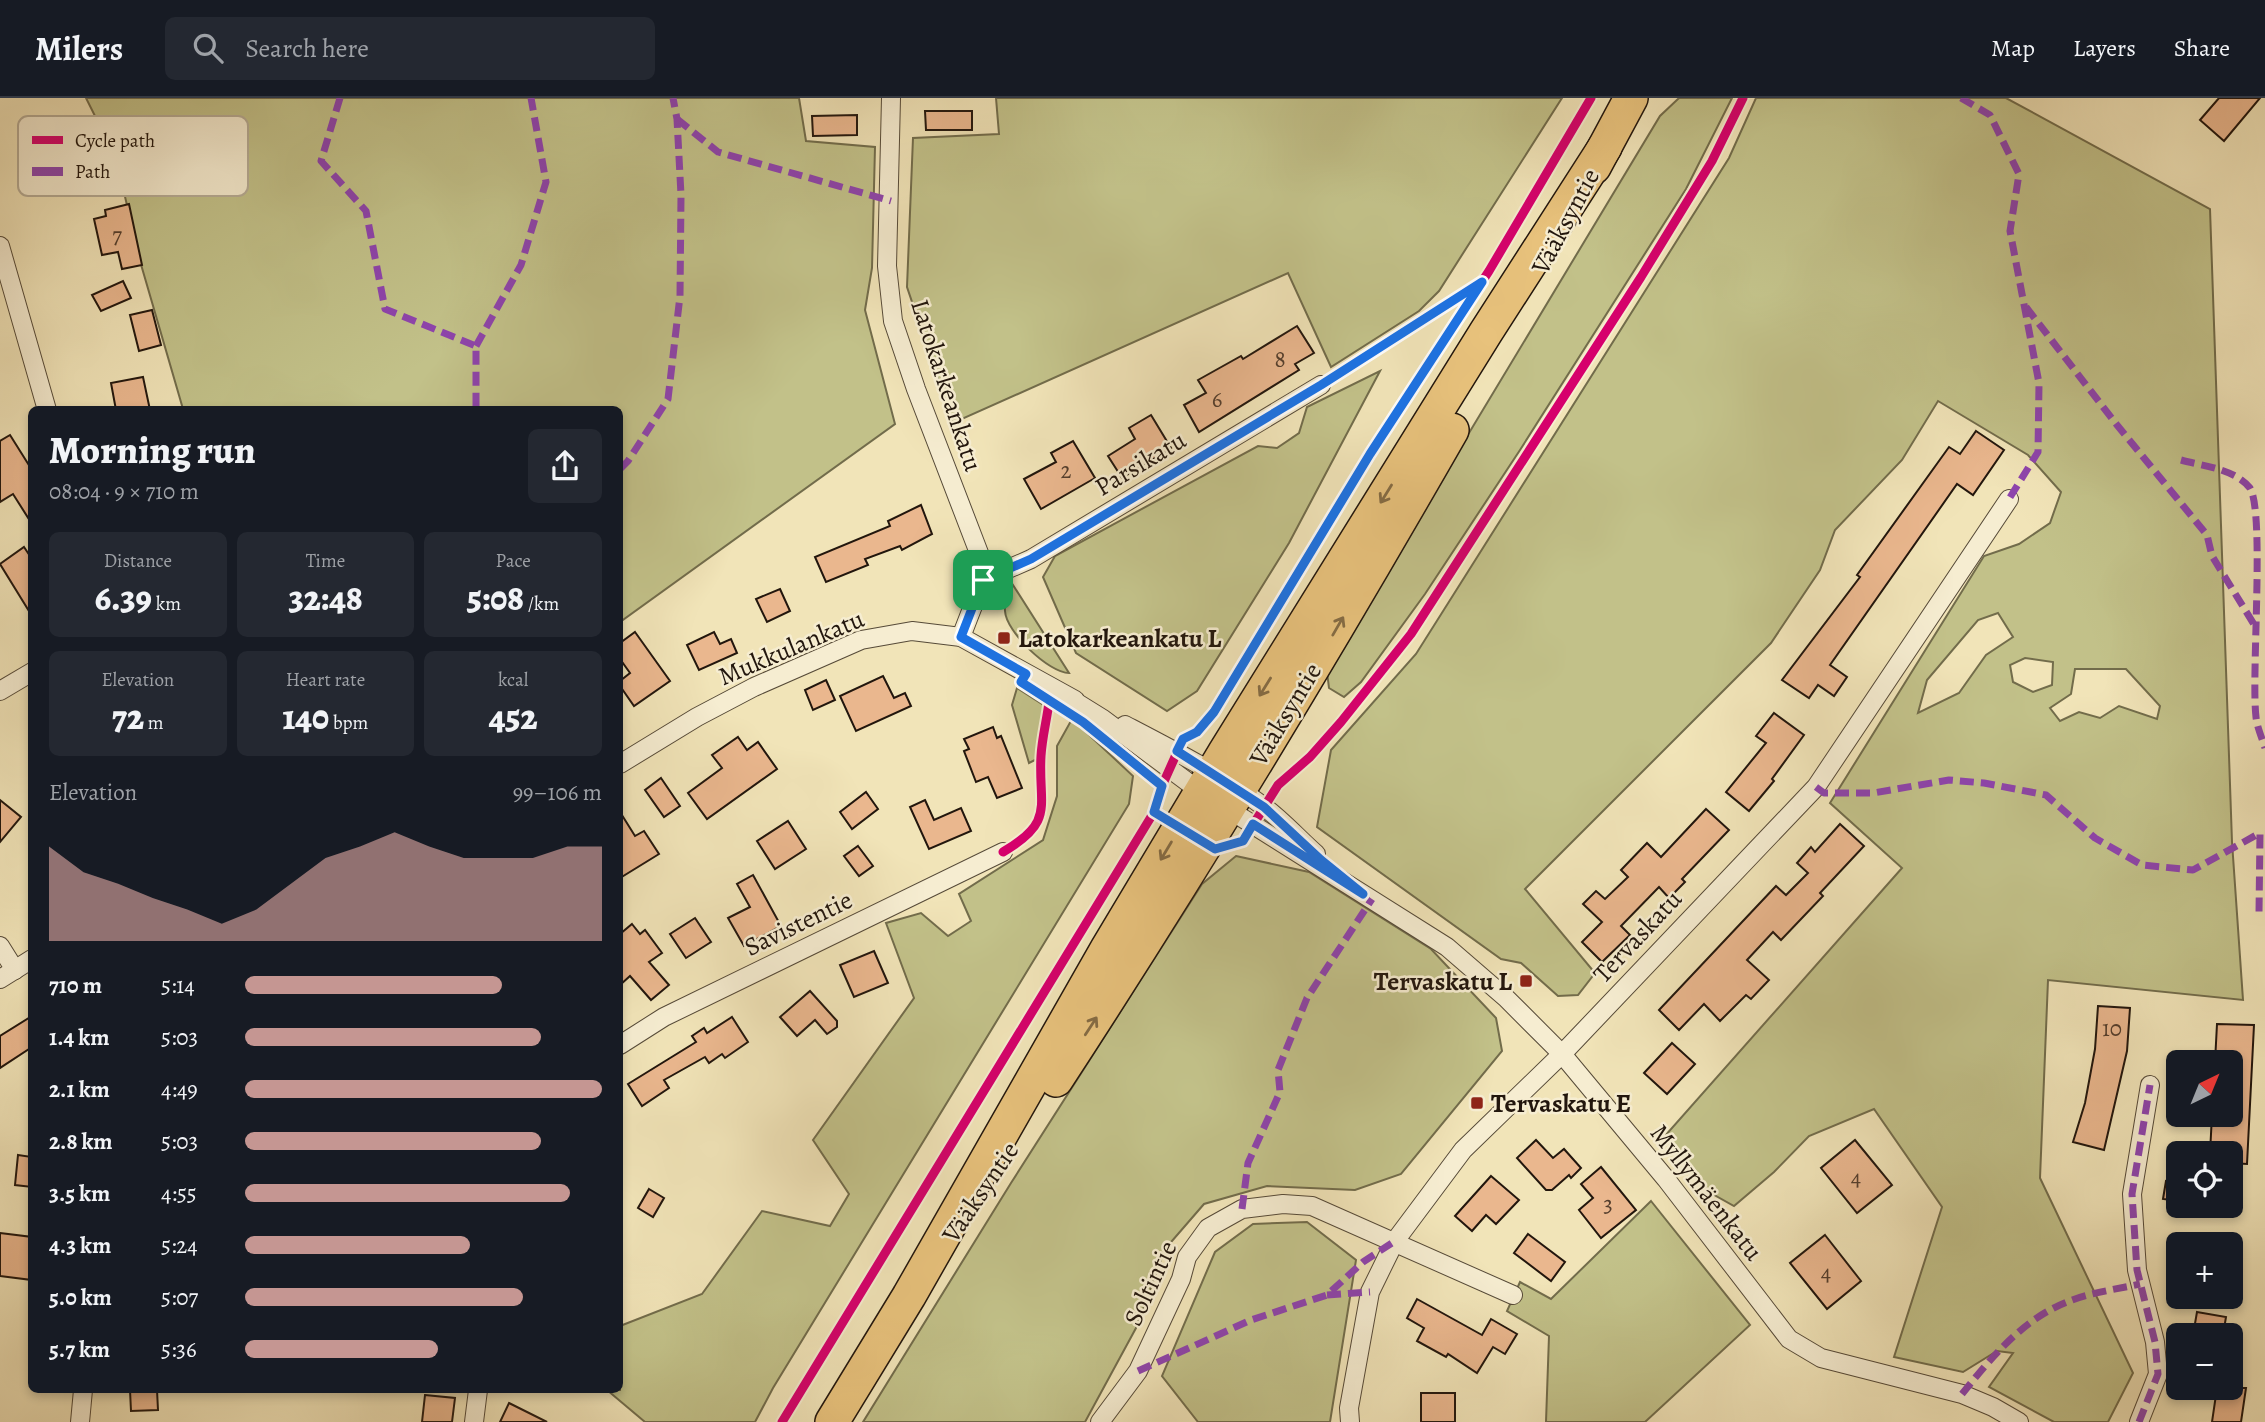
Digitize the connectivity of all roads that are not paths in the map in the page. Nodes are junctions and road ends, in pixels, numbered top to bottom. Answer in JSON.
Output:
{"nodes":[{"id":1,"x":891,"y":98,"type":"edge"},
{"id":2,"x":1631,"y":98,"type":"edge"},
{"id":3,"x":0,"y":246,"type":"edge"},
{"id":4,"x":4,"y":272,"type":"edge"},
{"id":5,"x":1321,"y":385,"type":"dead end"},
{"id":6,"x":46,"y":406,"type":"edge"},
{"id":7,"x":2009,"y":499,"type":"dead end"},
{"id":8,"x":983,"y":580,"type":"junction"},
{"id":9,"x":961,"y":637,"type":"junction"},
{"id":10,"x":28,"y":675,"type":"edge"},
{"id":11,"x":0,"y":691,"type":"edge"},
{"id":12,"x":623,"y":762,"type":"edge"},
{"id":13,"x":1220,"y":791,"type":"junction"},
{"id":14,"x":1003,"y":852,"type":"dead end"},
{"id":15,"x":0,"y":946,"type":"edge"},
{"id":16,"x":28,"y":962,"type":"edge"},
{"id":17,"x":8,"y":975,"type":"edge"},
{"id":18,"x":623,"y":1043,"type":"edge"},
{"id":19,"x":1562,"y":1054,"type":"junction"},
{"id":20,"x":2150,"y":1085,"type":"dead end"},
{"id":21,"x":1395,"y":1241,"type":"junction"},
{"id":22,"x":1513,"y":1295,"type":"dead end"},
{"id":23,"x":83,"y":1393,"type":"edge"},
{"id":24,"x":478,"y":1393,"type":"edge"},
{"id":25,"x":80,"y":1422,"type":"edge"},
{"id":26,"x":474,"y":1422,"type":"edge"},
{"id":27,"x":832,"y":1422,"type":"edge"},
{"id":28,"x":1100,"y":1422,"type":"edge"},
{"id":29,"x":1350,"y":1422,"type":"edge"},
{"id":30,"x":2019,"y":1422,"type":"edge"},
{"id":31,"x":2139,"y":1422,"type":"edge"}],
"edges":[{"from":1,"to":8,"type":"street","name":"Latokarkeankatu"},
{"from":2,"to":13,"type":"highway","name":"Vääksyntie"},
{"from":3,"to":4,"type":"street"},
{"from":4,"to":6,"type":"street"},
{"from":5,"to":8,"type":"street","name":"Parsikatu"},
{"from":7,"to":19,"type":"street","name":"Tervaskatu"},
{"from":8,"to":9,"type":"street"},
{"from":9,"to":12,"type":"street","name":"Mukkulankatu"},
{"from":9,"to":13,"type":"street","name":"Mukkulankatu"},
{"from":10,"to":11,"type":"street"},
{"from":13,"to":19,"type":"street","name":"Myllymäenkatu"},
{"from":13,"to":27,"type":"highway","name":"Vääksyntie"},
{"from":14,"to":18,"type":"street","name":"Savistentie"},
{"from":15,"to":17,"type":"street"},
{"from":16,"to":17,"type":"street"},
{"from":19,"to":21,"type":"street","name":"Tervaskatu"},
{"from":19,"to":30,"type":"street","name":"Myllymäenkatu"},
{"from":20,"to":31,"type":"street"},
{"from":21,"to":22,"type":"street","name":"Soltintie"},
{"from":21,"to":28,"type":"street","name":"Soltintie"},
{"from":21,"to":29,"type":"street","name":"Tervaskatu"},
{"from":23,"to":25,"type":"street"},
{"from":24,"to":26,"type":"street"}]}
